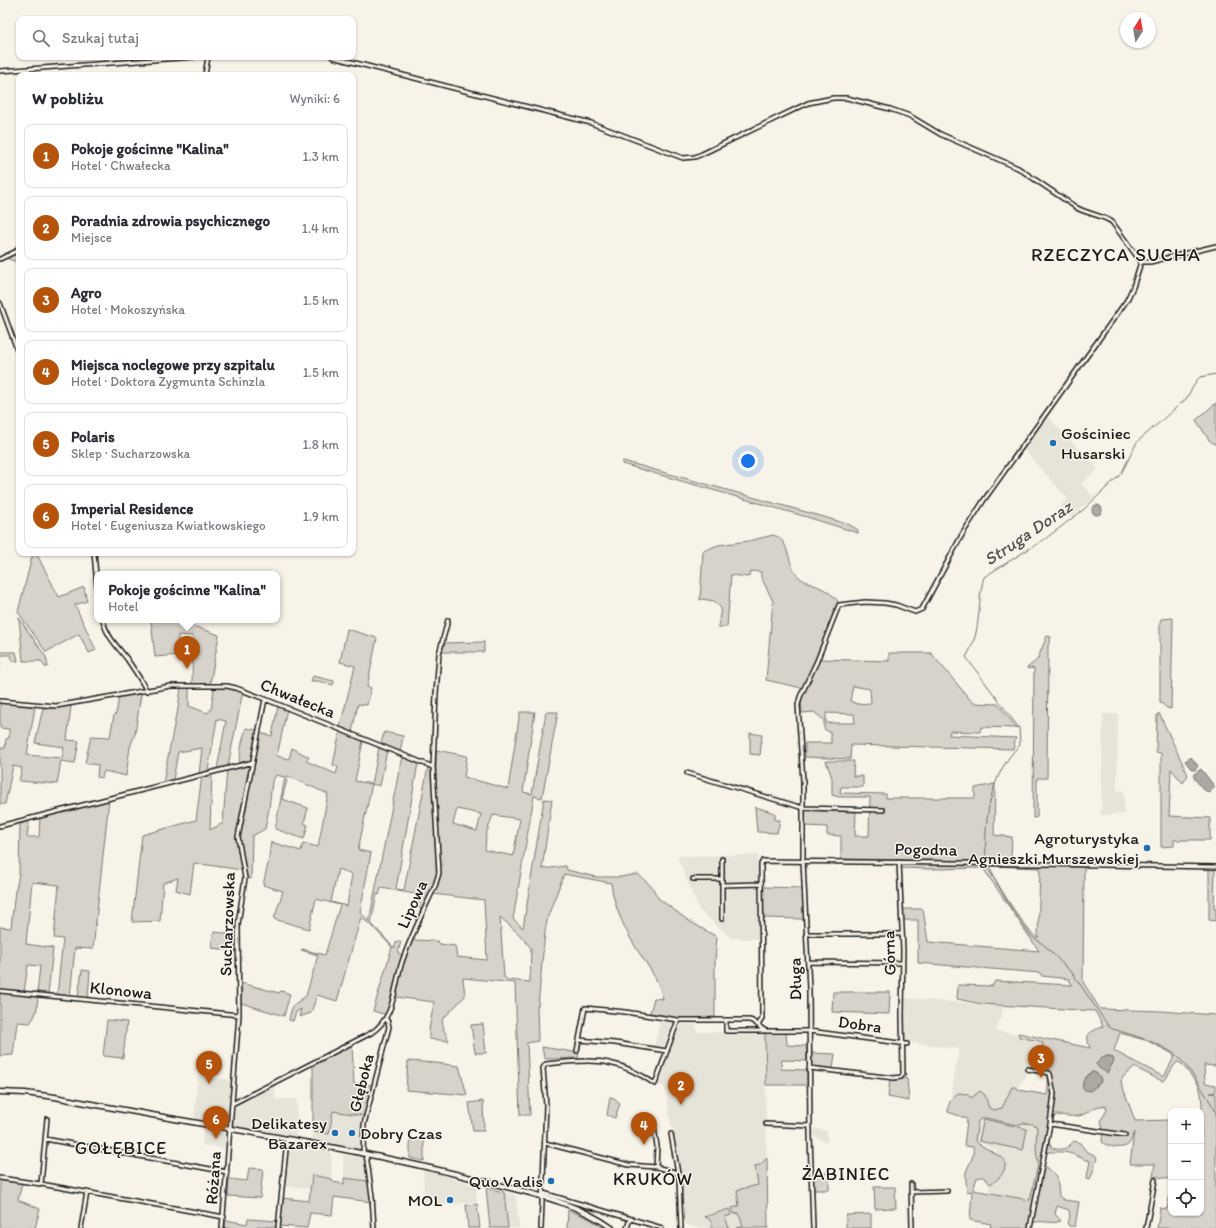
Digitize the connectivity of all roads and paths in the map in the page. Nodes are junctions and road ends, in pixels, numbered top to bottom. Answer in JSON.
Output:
{"nodes":[{"id":1,"x":152,"y":60,"type":"edge"},
{"id":2,"x":208,"y":60,"type":"edge"},
{"id":3,"x":344,"y":60,"type":"edge"},
{"id":4,"x":0,"y":71,"type":"edge"},
{"id":5,"x":206,"y":72,"type":"edge"},
{"id":6,"x":1216,"y":246,"type":"edge"},
{"id":7,"x":16,"y":251,"type":"edge"},
{"id":8,"x":0,"y":259,"type":"edge"},
{"id":9,"x":1141,"y":262,"type":"junction"},
{"id":10,"x":0,"y":303,"type":"edge"},
{"id":11,"x":16,"y":347,"type":"edge"},
{"id":12,"x":94,"y":556,"type":"edge"},
{"id":13,"x":96,"y":571,"type":"edge"},
{"id":14,"x":448,"y":620,"type":"dead end"},
{"id":15,"x":104,"y":623,"type":"edge"},
{"id":16,"x":146,"y":691,"type":"junction"},
{"id":17,"x":265,"y":699,"type":"junction"},
{"id":18,"x":0,"y":701,"type":"edge"},
{"id":19,"x":252,"y":762,"type":"junction"},
{"id":20,"x":433,"y":767,"type":"junction"},
{"id":21,"x":687,"y":773,"type":"dead end"},
{"id":22,"x":803,"y":808,"type":"junction"},
{"id":23,"x":883,"y":810,"type":"dead end"},
{"id":24,"x":0,"y":826,"type":"edge"},
{"id":25,"x":722,"y":859,"type":"dead end"},
{"id":26,"x":803,"y":861,"type":"junction"},
{"id":27,"x":899,"y":862,"type":"junction"},
{"id":28,"x":1216,"y":868,"type":"edge"},
{"id":29,"x":693,"y":879,"type":"dead end"},
{"id":30,"x":722,"y":879,"type":"junction"},
{"id":31,"x":761,"y":884,"type":"junction"},
{"id":32,"x":722,"y":885,"type":"junction"},
{"id":33,"x":722,"y":919,"type":"dead end"},
{"id":34,"x":806,"y":934,"type":"junction"},
{"id":35,"x":902,"y":934,"type":"junction"},
{"id":36,"x":808,"y":962,"type":"junction"},
{"id":37,"x":903,"y":963,"type":"junction"},
{"id":38,"x":0,"y":991,"type":"edge"},
{"id":39,"x":239,"y":1015,"type":"junction"},
{"id":40,"x":386,"y":1019,"type":"junction"},
{"id":41,"x":678,"y":1020,"type":"junction"},
{"id":42,"x":726,"y":1020,"type":"junction"},
{"id":43,"x":758,"y":1026,"type":"junction"},
{"id":44,"x":766,"y":1031,"type":"junction"},
{"id":45,"x":809,"y":1031,"type":"junction"},
{"id":46,"x":579,"y":1040,"type":"junction"},
{"id":47,"x":902,"y":1043,"type":"junction"},
{"id":48,"x":907,"y":1044,"type":"dead end"},
{"id":49,"x":577,"y":1051,"type":"dead end"},
{"id":50,"x":667,"y":1051,"type":"junction"},
{"id":51,"x":809,"y":1068,"type":"junction"},
{"id":52,"x":1027,"y":1069,"type":"dead end"},
{"id":53,"x":0,"y":1092,"type":"edge"},
{"id":54,"x":232,"y":1104,"type":"junction"},
{"id":55,"x":47,"y":1119,"type":"dead end"},
{"id":56,"x":653,"y":1122,"type":"dead end"},
{"id":57,"x":766,"y":1124,"type":"dead end"},
{"id":58,"x":1050,"y":1124,"type":"junction"},
{"id":59,"x":810,"y":1126,"type":"junction"},
{"id":60,"x":230,"y":1129,"type":"junction"},
{"id":61,"x":672,"y":1134,"type":"dead end"},
{"id":62,"x":1125,"y":1135,"type":"dead end"},
{"id":63,"x":45,"y":1139,"type":"junction"},
{"id":64,"x":287,"y":1140,"type":"junction"},
{"id":65,"x":545,"y":1143,"type":"junction"},
{"id":66,"x":365,"y":1154,"type":"junction"},
{"id":67,"x":656,"y":1166,"type":"junction"},
{"id":68,"x":227,"y":1172,"type":"junction"},
{"id":69,"x":678,"y":1173,"type":"junction"},
{"id":70,"x":0,"y":1178,"type":"edge"},
{"id":71,"x":1155,"y":1180,"type":"dead end"},
{"id":72,"x":41,"y":1184,"type":"junction"},
{"id":73,"x":911,"y":1184,"type":"dead end"},
{"id":74,"x":947,"y":1190,"type":"dead end"},
{"id":75,"x":87,"y":1192,"type":"junction"},
{"id":76,"x":911,"y":1192,"type":"junction"},
{"id":77,"x":543,"y":1195,"type":"junction"},
{"id":78,"x":224,"y":1217,"type":"junction"},
{"id":79,"x":630,"y":1219,"type":"junction"},
{"id":80,"x":81,"y":1227,"type":"edge"},
{"id":81,"x":86,"y":1228,"type":"edge"},
{"id":82,"x":222,"y":1228,"type":"edge"},
{"id":83,"x":278,"y":1228,"type":"edge"},
{"id":84,"x":374,"y":1228,"type":"edge"},
{"id":85,"x":541,"y":1228,"type":"edge"},
{"id":86,"x":612,"y":1228,"type":"edge"},
{"id":87,"x":627,"y":1228,"type":"edge"},
{"id":88,"x":662,"y":1228,"type":"edge"},
{"id":89,"x":681,"y":1228,"type":"edge"},
{"id":90,"x":813,"y":1228,"type":"edge"},
{"id":91,"x":912,"y":1228,"type":"edge"},
{"id":92,"x":1030,"y":1228,"type":"edge"},
{"id":93,"x":1146,"y":1228,"type":"edge"}],
"edges":[{"from":1,"to":4,"type":"street"},
{"from":2,"to":5,"type":"street"},
{"from":3,"to":9,"type":"street"},
{"from":6,"to":9,"type":"street"},
{"from":7,"to":8,"type":"street"},
{"from":9,"to":22,"type":"street","name":"Długa"},
{"from":10,"to":11,"type":"street"},
{"from":12,"to":13,"type":"street"},
{"from":14,"to":20,"type":"street","name":"Lipowa"},
{"from":15,"to":16,"type":"street"},
{"from":16,"to":17,"type":"street","name":"Chwałecka"},
{"from":16,"to":18,"type":"street","name":"Chwałecka"},
{"from":17,"to":19,"type":"street","name":"Sucharzowska"},
{"from":17,"to":20,"type":"street","name":"Chwałecka"},
{"from":19,"to":24,"type":"street"},
{"from":19,"to":39,"type":"street","name":"Sucharzowska"},
{"from":20,"to":40,"type":"street","name":"Lipowa"},
{"from":21,"to":22,"type":"street"},
{"from":22,"to":23,"type":"street"},
{"from":22,"to":26,"type":"street","name":"Długa"},
{"from":25,"to":30,"type":"street"},
{"from":26,"to":27,"type":"street","name":"Pogodna"},
{"from":26,"to":31,"type":"street","name":"Pogodna"},
{"from":26,"to":34,"type":"street","name":"Długa"},
{"from":27,"to":28,"type":"street","name":"Pogodna"},
{"from":27,"to":35,"type":"street","name":"Górna"},
{"from":29,"to":30,"type":"street"},
{"from":30,"to":32,"type":"street"},
{"from":31,"to":32,"type":"street"},
{"from":31,"to":43,"type":"street"},
{"from":32,"to":33,"type":"street"},
{"from":34,"to":35,"type":"street"},
{"from":34,"to":36,"type":"street","name":"Długa"},
{"from":35,"to":37,"type":"street","name":"Górna"},
{"from":36,"to":37,"type":"street"},
{"from":36,"to":45,"type":"street","name":"Długa"},
{"from":37,"to":47,"type":"street","name":"Górna"},
{"from":38,"to":39,"type":"street","name":"Klonowa"},
{"from":39,"to":54,"type":"street","name":"Sucharzowska"},
{"from":40,"to":54,"type":"street","name":"Lipowa"},
{"from":40,"to":66,"type":"street","name":"Głęboka"},
{"from":41,"to":42,"type":"street"},
{"from":41,"to":46,"type":"street"},
{"from":41,"to":50,"type":"street"},
{"from":42,"to":43,"type":"street"},
{"from":42,"to":44,"type":"street","name":"Dobra"},
{"from":43,"to":44,"type":"street"},
{"from":44,"to":45,"type":"street","name":"Dobra"},
{"from":45,"to":47,"type":"street","name":"Dobra"},
{"from":45,"to":51,"type":"street","name":"Długa"},
{"from":46,"to":49,"type":"street"},
{"from":46,"to":50,"type":"street"},
{"from":47,"to":48,"type":"street","name":"Dobra"},
{"from":47,"to":51,"type":"street","name":"Górna"},
{"from":50,"to":65,"type":"street"},
{"from":51,"to":59,"type":"street","name":"Długa"},
{"from":52,"to":58,"type":"street"},
{"from":53,"to":60,"type":"main road"},
{"from":54,"to":60,"type":"street","name":"Sucharzowska"},
{"from":55,"to":63,"type":"street"},
{"from":56,"to":67,"type":"street"},
{"from":57,"to":59,"type":"street"},
{"from":58,"to":62,"type":"street"},
{"from":58,"to":92,"type":"street"},
{"from":59,"to":90,"type":"street","name":"Długa"},
{"from":60,"to":64,"type":"main road"},
{"from":60,"to":68,"type":"street","name":"Różana"},
{"from":61,"to":69,"type":"street"},
{"from":63,"to":68,"type":"street"},
{"from":63,"to":72,"type":"street"},
{"from":64,"to":66,"type":"main road"},
{"from":64,"to":83,"type":"street"},
{"from":65,"to":67,"type":"street"},
{"from":65,"to":77,"type":"street"},
{"from":66,"to":77,"type":"main road"},
{"from":66,"to":84,"type":"street","name":"Głęboka"},
{"from":67,"to":69,"type":"street"},
{"from":68,"to":78,"type":"street","name":"Różana"},
{"from":69,"to":89,"type":"street"},
{"from":70,"to":72,"type":"street"},
{"from":71,"to":93,"type":"street"},
{"from":72,"to":75,"type":"street"},
{"from":73,"to":76,"type":"street"},
{"from":74,"to":76,"type":"street"},
{"from":75,"to":78,"type":"street"},
{"from":75,"to":80,"type":"street"},
{"from":76,"to":91,"type":"street"},
{"from":77,"to":79,"type":"street"},
{"from":77,"to":85,"type":"street"},
{"from":77,"to":86,"type":"main road"},
{"from":78,"to":82,"type":"street","name":"Różana"},
{"from":79,"to":87,"type":"street"},
{"from":79,"to":88,"type":"street"},
{"from":80,"to":81,"type":"street"}]}
